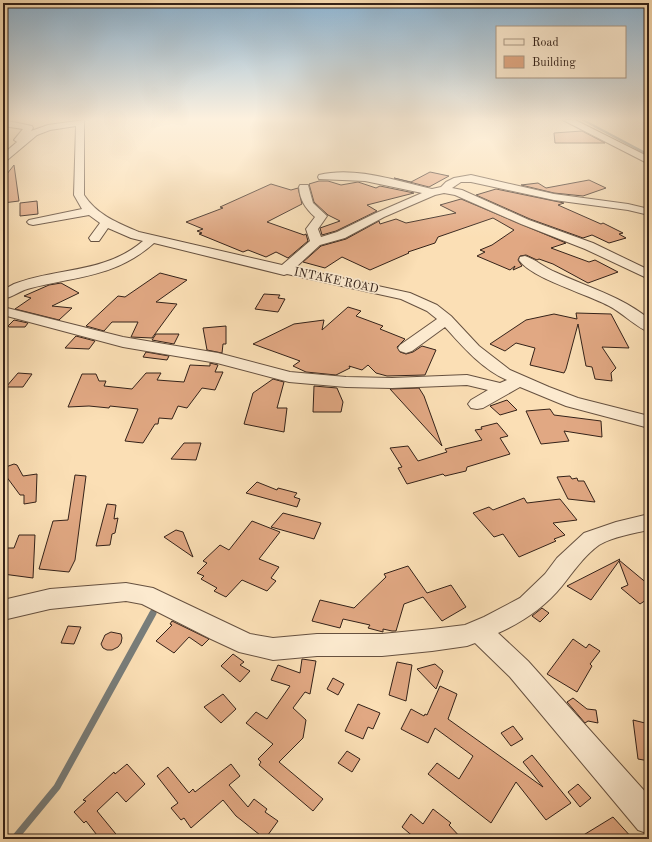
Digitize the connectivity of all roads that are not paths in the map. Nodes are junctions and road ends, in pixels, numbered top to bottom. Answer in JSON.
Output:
{"nodes":[{"id":1,"x":79,"y":159,"type":"edge"},
{"id":2,"x":323,"y":177,"type":"dead end"},
{"id":3,"x":304,"y":187,"type":"dead end"},
{"id":4,"x":438,"y":191,"type":"junction"},
{"id":5,"x":92,"y":212,"type":"junction"},
{"id":6,"x":649,"y":212,"type":"edge"},
{"id":7,"x":33,"y":222,"type":"dead end"},
{"id":8,"x":107,"y":222,"type":"junction"},
{"id":9,"x":95,"y":238,"type":"dead end"},
{"id":10,"x":152,"y":239,"type":"junction"},
{"id":11,"x":316,"y":242,"type":"junction"},
{"id":12,"x":525,"y":260,"type":"dead end"},
{"id":13,"x":284,"y":271,"type":"junction"},
{"id":14,"x":649,"y":274,"type":"edge"},
{"id":15,"x":3,"y":295,"type":"edge"},
{"id":16,"x":3,"y":312,"type":"edge"},
{"id":17,"x":446,"y":318,"type":"junction"},
{"id":18,"x":649,"y":327,"type":"edge"},
{"id":19,"x":406,"y":348,"type":"dead end"},
{"id":20,"x":519,"y":381,"type":"junction"},
{"id":21,"x":502,"y":389,"type":"junction"},
{"id":22,"x":477,"y":404,"type":"dead end"},
{"id":23,"x":649,"y":422,"type":"edge"},
{"id":24,"x":649,"y":522,"type":"edge"},
{"id":25,"x":3,"y":610,"type":"edge"},
{"id":26,"x":479,"y":630,"type":"junction"},
{"id":27,"x":649,"y":820,"type":"edge"}],
"edges":[{"from":1,"to":5,"type":"street","name":"INTAKE ROAD"},
{"from":2,"to":4,"type":"street"},
{"from":3,"to":11,"type":"street"},
{"from":4,"to":6,"type":"street"},
{"from":4,"to":11,"type":"street"},
{"from":4,"to":14,"type":"street"},
{"from":5,"to":7,"type":"street"},
{"from":5,"to":8,"type":"street","name":"INTAKE ROAD"},
{"from":8,"to":9,"type":"street"},
{"from":8,"to":10,"type":"street","name":"INTAKE ROAD"},
{"from":10,"to":13,"type":"street","name":"INTAKE ROAD"},
{"from":10,"to":15,"type":"street"},
{"from":11,"to":13,"type":"street"},
{"from":12,"to":18,"type":"street"},
{"from":13,"to":17,"type":"street","name":"INTAKE ROAD"},
{"from":16,"to":21,"type":"street"},
{"from":17,"to":19,"type":"street"},
{"from":17,"to":20,"type":"street","name":"INTAKE ROAD"},
{"from":20,"to":21,"type":"street"},
{"from":20,"to":23,"type":"street","name":"INTAKE ROAD"},
{"from":21,"to":22,"type":"street"},
{"from":24,"to":26,"type":"street"},
{"from":25,"to":26,"type":"street"},
{"from":26,"to":27,"type":"street"}]}
